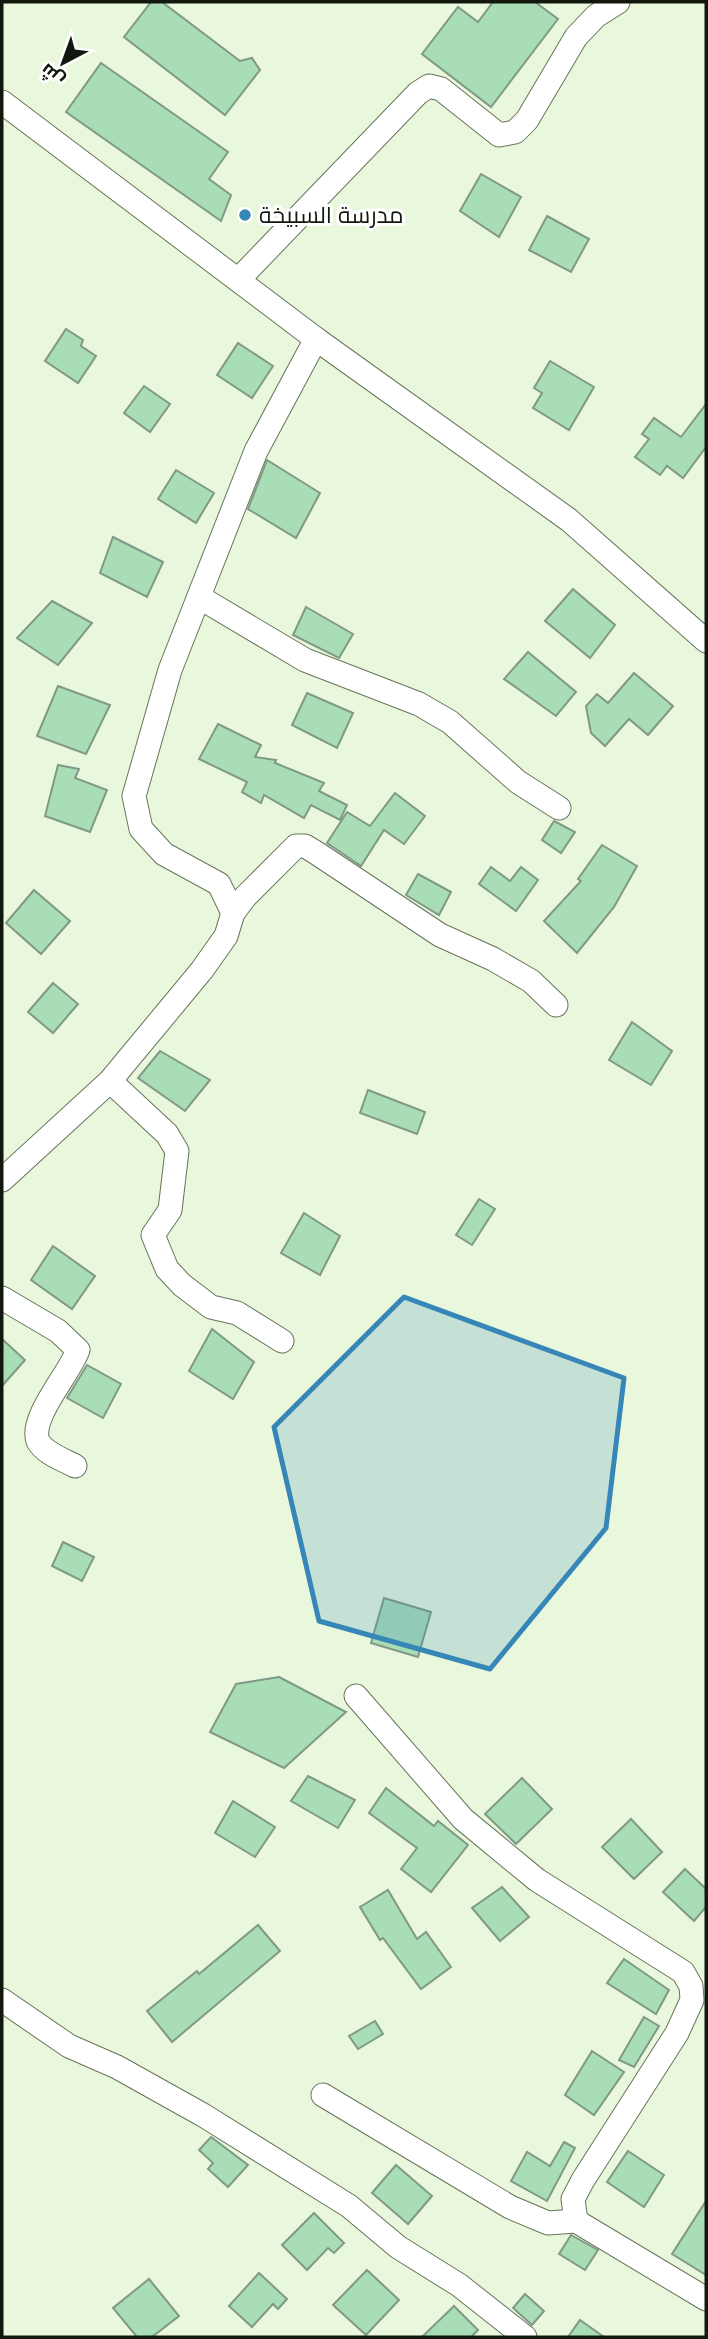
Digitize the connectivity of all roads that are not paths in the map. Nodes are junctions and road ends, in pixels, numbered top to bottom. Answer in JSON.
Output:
{"nodes":[{"id":1,"x":618,"y":2,"type":"edge"},
{"id":2,"x":2,"y":102,"type":"edge"},
{"id":3,"x":238,"y":280,"type":"junction"},
{"id":4,"x":316,"y":339,"type":"junction"},
{"id":5,"x":199,"y":597,"type":"junction"},
{"id":6,"x":706,"y":640,"type":"edge"},
{"id":7,"x":559,"y":808,"type":"dead end"},
{"id":8,"x":233,"y":914,"type":"junction"},
{"id":9,"x":556,"y":1004,"type":"dead end"},
{"id":10,"x":110,"y":1081,"type":"junction"},
{"id":11,"x":2,"y":1180,"type":"edge"},
{"id":12,"x":2,"y":1298,"type":"edge"},
{"id":13,"x":282,"y":1341,"type":"dead end"},
{"id":14,"x":75,"y":1466,"type":"dead end"},
{"id":15,"x":356,"y":1696,"type":"dead end"},
{"id":16,"x":2,"y":2000,"type":"edge"},
{"id":17,"x":323,"y":2095,"type":"dead end"},
{"id":18,"x":576,"y":2221,"type":"junction"},
{"id":19,"x":706,"y":2299,"type":"edge"},
{"id":20,"x":525,"y":2337,"type":"edge"}],
"edges":[{"from":1,"to":3,"type":"street"},
{"from":2,"to":3,"type":"street"},
{"from":3,"to":4,"type":"street"},
{"from":4,"to":5,"type":"street"},
{"from":4,"to":6,"type":"street"},
{"from":5,"to":7,"type":"street"},
{"from":5,"to":8,"type":"street"},
{"from":8,"to":9,"type":"street"},
{"from":8,"to":10,"type":"street"},
{"from":10,"to":11,"type":"street"},
{"from":10,"to":13,"type":"street"},
{"from":12,"to":14,"type":"street"},
{"from":15,"to":18,"type":"street"},
{"from":16,"to":20,"type":"street"},
{"from":17,"to":18,"type":"street"},
{"from":18,"to":19,"type":"street"}]}
